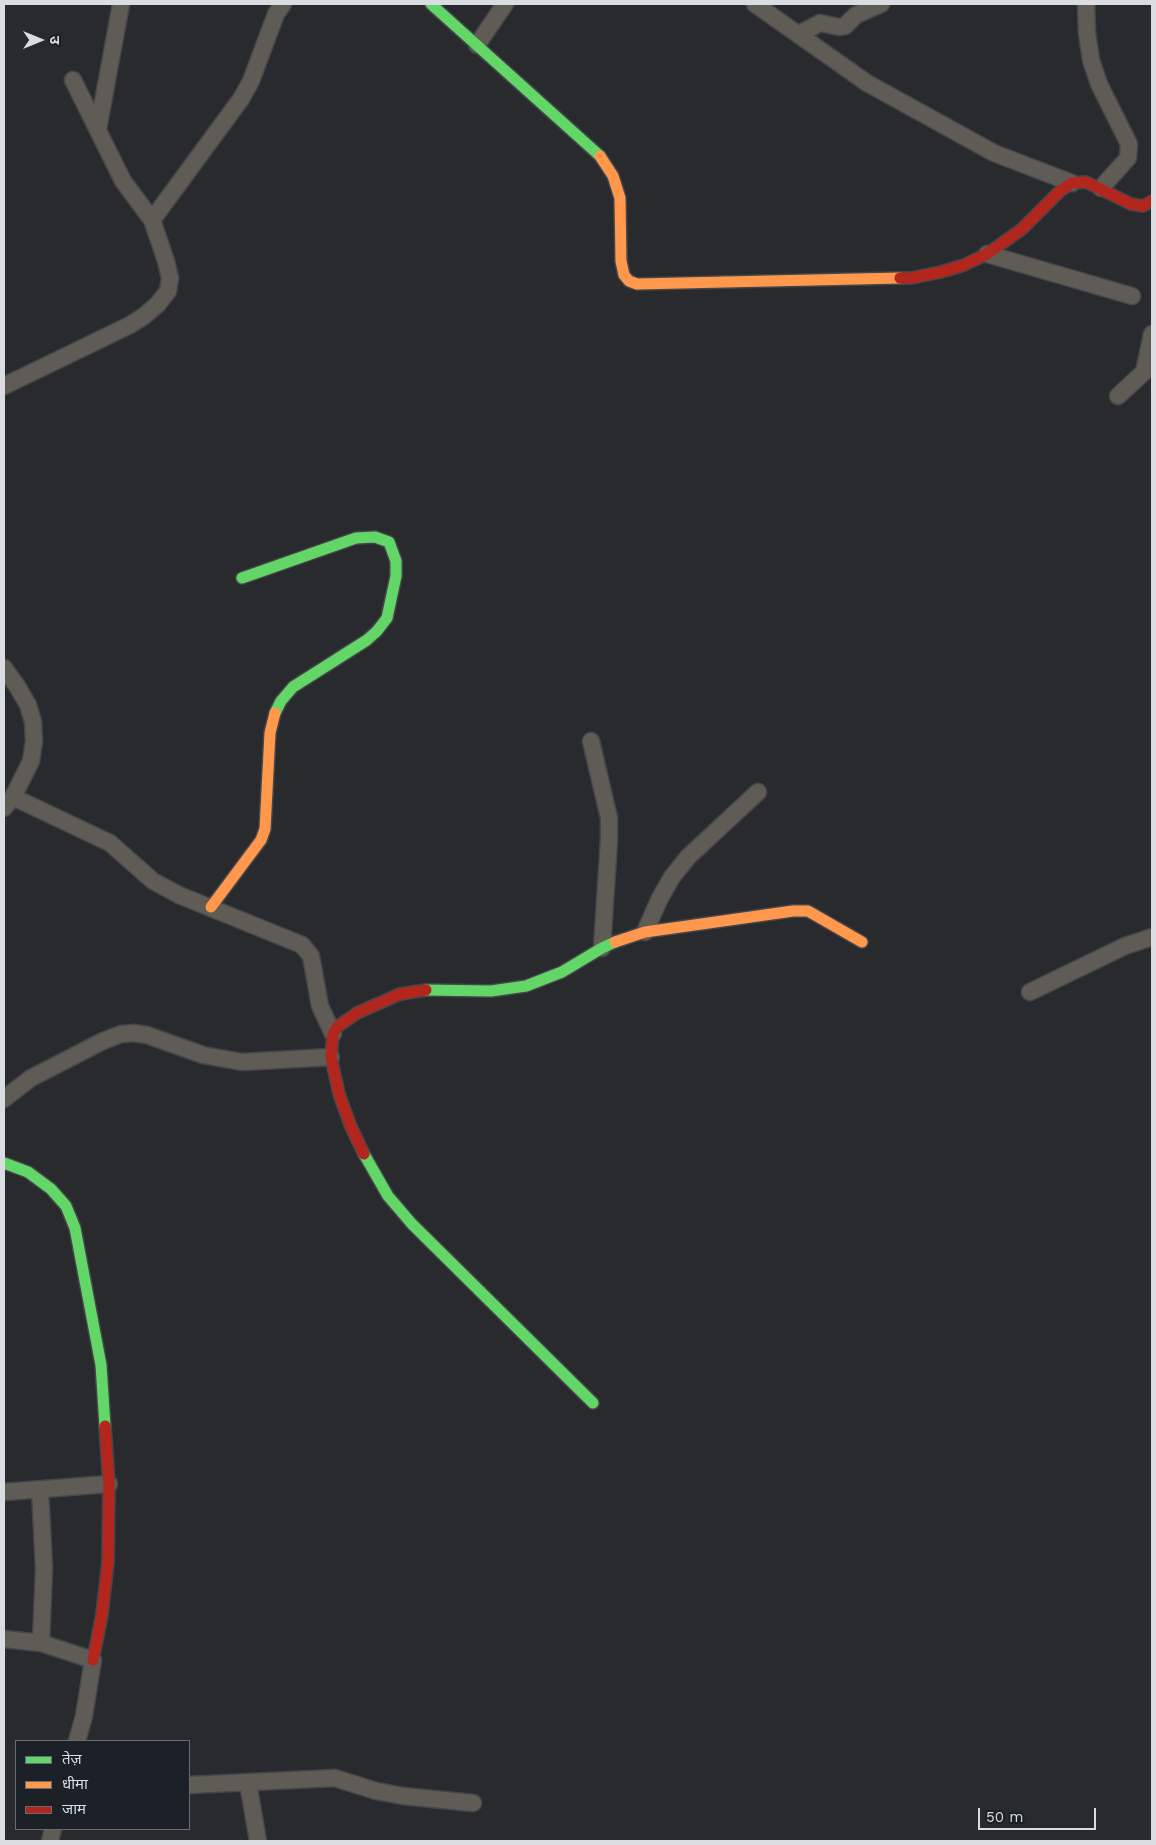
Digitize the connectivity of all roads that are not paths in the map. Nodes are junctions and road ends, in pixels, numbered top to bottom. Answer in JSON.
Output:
{"nodes":[{"id":1,"x":121,"y":4,"type":"edge"},
{"id":2,"x":284,"y":4,"type":"edge"},
{"id":3,"x":431,"y":4,"type":"edge"},
{"id":4,"x":505,"y":4,"type":"edge"},
{"id":5,"x":755,"y":4,"type":"edge"},
{"id":6,"x":881,"y":4,"type":"edge"},
{"id":7,"x":1086,"y":4,"type":"edge"},
{"id":8,"x":799,"y":34,"type":"junction"},
{"id":9,"x":477,"y":45,"type":"junction"},
{"id":10,"x":74,"y":80,"type":"dead end"},
{"id":11,"x":98,"y":129,"type":"junction"},
{"id":12,"x":1072,"y":184,"type":"junction"},
{"id":13,"x":1101,"y":188,"type":"junction"},
{"id":14,"x":1152,"y":201,"type":"edge"},
{"id":15,"x":152,"y":220,"type":"junction"},
{"id":16,"x":987,"y":254,"type":"junction"},
{"id":17,"x":1132,"y":296,"type":"dead end"},
{"id":18,"x":1152,"y":334,"type":"edge"},
{"id":19,"x":4,"y":386,"type":"edge"},
{"id":20,"x":1118,"y":396,"type":"dead end"},
{"id":21,"x":242,"y":578,"type":"dead end"},
{"id":22,"x":4,"y":668,"type":"edge"},
{"id":23,"x":591,"y":741,"type":"dead end"},
{"id":24,"x":758,"y":792,"type":"dead end"},
{"id":25,"x":8,"y":803,"type":"edge"},
{"id":26,"x":211,"y":907,"type":"junction"},
{"id":27,"x":645,"y":932,"type":"junction"},
{"id":28,"x":1152,"y":937,"type":"edge"},
{"id":29,"x":862,"y":942,"type":"dead end"},
{"id":30,"x":602,"y":948,"type":"junction"},
{"id":31,"x":1030,"y":992,"type":"dead end"},
{"id":32,"x":333,"y":1034,"type":"junction"},
{"id":33,"x":331,"y":1057,"type":"junction"},
{"id":34,"x":4,"y":1099,"type":"edge"},
{"id":35,"x":4,"y":1162,"type":"edge"},
{"id":36,"x":594,"y":1403,"type":"dead end"},
{"id":37,"x":109,"y":1484,"type":"junction"},
{"id":38,"x":40,"y":1490,"type":"junction"},
{"id":39,"x":4,"y":1492,"type":"edge"},
{"id":40,"x":4,"y":1639,"type":"edge"},
{"id":41,"x":41,"y":1643,"type":"junction"},
{"id":42,"x":93,"y":1660,"type":"junction"},
{"id":43,"x":78,"y":1740,"type":"edge"},
{"id":44,"x":248,"y":1783,"type":"junction"},
{"id":45,"x":190,"y":1785,"type":"edge"},
{"id":46,"x":473,"y":1803,"type":"dead end"},
{"id":47,"x":258,"y":1841,"type":"edge"}],
"edges":[{"from":1,"to":11,"type":"street"},
{"from":2,"to":15,"type":"street"},
{"from":3,"to":9,"type":"street"},
{"from":4,"to":9,"type":"street"},
{"from":5,"to":8,"type":"street"},
{"from":6,"to":8,"type":"street"},
{"from":7,"to":13,"type":"street"},
{"from":8,"to":12,"type":"street"},
{"from":9,"to":16,"type":"street"},
{"from":10,"to":11,"type":"street"},
{"from":11,"to":15,"type":"street"},
{"from":12,"to":13,"type":"street"},
{"from":12,"to":16,"type":"street"},
{"from":13,"to":14,"type":"street"},
{"from":15,"to":19,"type":"street"},
{"from":16,"to":17,"type":"street"},
{"from":18,"to":20,"type":"street"},
{"from":21,"to":26,"type":"street"},
{"from":22,"to":25,"type":"street"},
{"from":23,"to":30,"type":"street"},
{"from":24,"to":27,"type":"street"},
{"from":25,"to":26,"type":"street"},
{"from":26,"to":32,"type":"street"},
{"from":27,"to":29,"type":"street"},
{"from":27,"to":30,"type":"street"},
{"from":28,"to":31,"type":"street"},
{"from":30,"to":32,"type":"street"},
{"from":32,"to":33,"type":"street"},
{"from":33,"to":34,"type":"street"},
{"from":33,"to":36,"type":"street"},
{"from":35,"to":37,"type":"street"},
{"from":37,"to":38,"type":"street"},
{"from":37,"to":42,"type":"street"},
{"from":38,"to":39,"type":"street"},
{"from":38,"to":41,"type":"street"},
{"from":40,"to":41,"type":"street"},
{"from":41,"to":42,"type":"street"},
{"from":42,"to":43,"type":"street"},
{"from":44,"to":45,"type":"street"},
{"from":44,"to":46,"type":"street"},
{"from":44,"to":47,"type":"street"}]}
